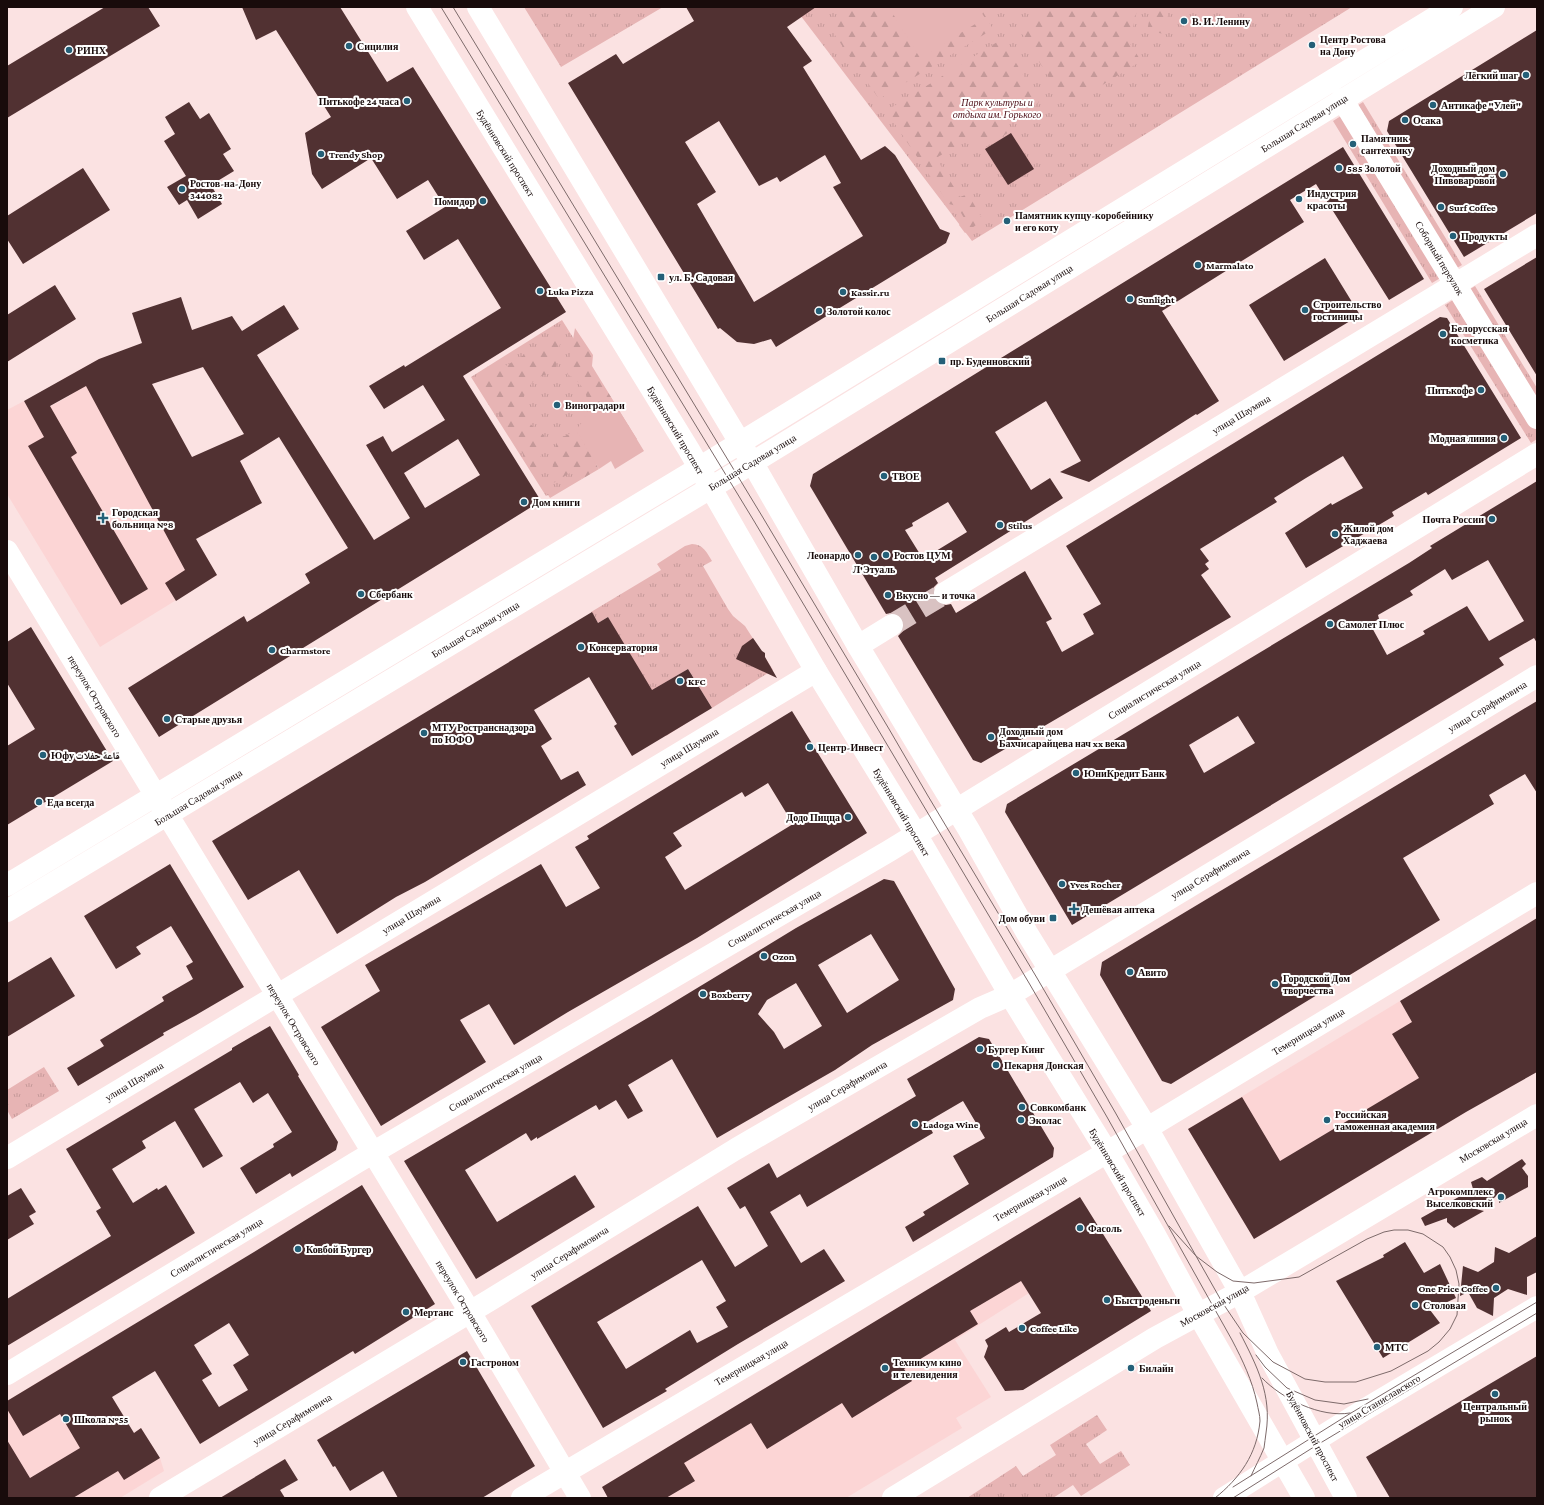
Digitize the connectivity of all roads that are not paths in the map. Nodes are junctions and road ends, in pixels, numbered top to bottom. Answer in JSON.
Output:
{"nodes":[{"id":1,"x":417,"y":7,"type":"edge"},
{"id":2,"x":478,"y":7,"type":"edge"},
{"id":3,"x":1452,"y":7,"type":"edge"},
{"id":4,"x":1494,"y":7,"type":"edge"},
{"id":5,"x":1342,"y":99,"type":"junction"},
{"id":6,"x":1537,"y":235,"type":"edge"},
{"id":7,"x":1455,"y":283,"type":"junction"},
{"id":8,"x":1537,"y":418,"type":"edge"},
{"id":9,"x":740,"y":443,"type":"junction"},
{"id":10,"x":1537,"y":454,"type":"edge"},
{"id":11,"x":752,"y":463,"type":"junction"},
{"id":12,"x":699,"y":468,"type":"junction"},
{"id":13,"x":710,"y":488,"type":"junction"},
{"id":14,"x":7,"y":551,"type":"edge"},
{"id":15,"x":945,"y":593,"type":"tunnel mouth"},
{"id":16,"x":892,"y":625,"type":"tunnel mouth"},
{"id":17,"x":858,"y":646,"type":"junction"},
{"id":18,"x":816,"y":671,"type":"junction"},
{"id":19,"x":1537,"y":676,"type":"edge"},
{"id":20,"x":156,"y":796,"type":"junction"},
{"id":21,"x":956,"y":809,"type":"junction"},
{"id":22,"x":167,"y":815,"type":"junction"},
{"id":23,"x":916,"y":834,"type":"junction"},
{"id":24,"x":7,"y":885,"type":"edge"},
{"id":25,"x":1537,"y":893,"type":"edge"},
{"id":26,"x":7,"y":911,"type":"edge"},
{"id":27,"x":1051,"y":970,"type":"junction"},
{"id":28,"x":1010,"y":994,"type":"junction"},
{"id":29,"x":277,"y":995,"type":"junction"},
{"id":30,"x":1537,"y":1115,"type":"edge"},
{"id":31,"x":1147,"y":1128,"type":"junction"},
{"id":32,"x":1107,"y":1152,"type":"junction"},
{"id":33,"x":373,"y":1153,"type":"junction"},
{"id":34,"x":7,"y":1158,"type":"edge"},
{"id":35,"x":1240,"y":1292,"type":"junction"},
{"id":36,"x":1537,"y":1307,"type":"edge"},
{"id":37,"x":470,"y":1312,"type":"junction"},
{"id":38,"x":1198,"y":1314,"type":"junction"},
{"id":39,"x":7,"y":1374,"type":"edge"},
{"id":40,"x":1315,"y":1441,"type":"junction"},
{"id":41,"x":1283,"y":1462,"type":"junction"},
{"id":42,"x":565,"y":1472,"type":"junction"},
{"id":43,"x":160,"y":1498,"type":"edge"},
{"id":44,"x":522,"y":1498,"type":"edge"},
{"id":45,"x":580,"y":1498,"type":"edge"},
{"id":46,"x":893,"y":1498,"type":"edge"},
{"id":47,"x":1224,"y":1498,"type":"edge"},
{"id":48,"x":1304,"y":1498,"type":"edge"},
{"id":49,"x":1346,"y":1498,"type":"edge"}],
"edges":[{"from":1,"to":12,"type":"street","name":"Будённовский проспект"},
{"from":2,"to":9,"type":"street","name":"Будённовский проспект"},
{"from":3,"to":9,"type":"street"},
{"from":4,"to":5,"type":"street","name":"Большая Садовая улица"},
{"from":5,"to":7,"type":"street","name":"Соборный переулок"},
{"from":5,"to":11,"type":"street","name":"Большая Садовая улица"},
{"from":6,"to":7,"type":"street","name":"улица Шаумяна"},
{"from":7,"to":8,"type":"street","name":"Соборный переулок"},
{"from":7,"to":15,"type":"street","name":"улица Шаумяна"},
{"from":9,"to":11,"type":"street","name":"Будённовский проспект"},
{"from":9,"to":12,"type":"street"},
{"from":10,"to":21,"type":"street","name":"Социалистическая улица"},
{"from":11,"to":13,"type":"street","name":"Большая Садовая улица"},
{"from":11,"to":17,"type":"street","name":"Будённовский проспект"},
{"from":12,"to":13,"type":"street","name":"Будённовский проспект"},
{"from":12,"to":20,"type":"street"},
{"from":13,"to":18,"type":"street","name":"Будённовский проспект"},
{"from":13,"to":22,"type":"street","name":"Большая Садовая улица"},
{"from":14,"to":20,"type":"street","name":"переулок Островского"},
{"from":16,"to":17,"type":"street"},
{"from":17,"to":21,"type":"street","name":"Будённовский проспект"},
{"from":18,"to":23,"type":"street","name":"Будённовский проспект"},
{"from":18,"to":29,"type":"street","name":"улица Шаумяна"},
{"from":19,"to":27,"type":"street","name":"улица Серафимовича"},
{"from":20,"to":22,"type":"street","name":"переулок Островского"},
{"from":20,"to":24,"type":"street"},
{"from":21,"to":23,"type":"street","name":"Социалистическая улица"},
{"from":21,"to":27,"type":"street","name":"Будённовский проспект"},
{"from":22,"to":26,"type":"street","name":"Большая Садовая улица"},
{"from":22,"to":29,"type":"street","name":"переулок Островского"},
{"from":23,"to":28,"type":"street","name":"Будённовский проспект"},
{"from":23,"to":33,"type":"street","name":"Социалистическая улица"},
{"from":25,"to":31,"type":"street","name":"Темерницкая улица"},
{"from":27,"to":28,"type":"street","name":"улица Серафимовича"},
{"from":27,"to":31,"type":"street","name":"Будённовский проспект"},
{"from":28,"to":32,"type":"street","name":"Будённовский проспект"},
{"from":28,"to":37,"type":"street","name":"улица Серафимовича"},
{"from":29,"to":33,"type":"street","name":"переулок Островского"},
{"from":29,"to":34,"type":"street","name":"улица Шаумяна"},
{"from":30,"to":35,"type":"street","name":"Московская улица"},
{"from":31,"to":32,"type":"street","name":"Темерницкая улица"},
{"from":31,"to":35,"type":"street","name":"Будённовский проспект"},
{"from":32,"to":38,"type":"street","name":"Будённовский проспект"},
{"from":32,"to":42,"type":"street","name":"Темерницкая улица"},
{"from":33,"to":37,"type":"street","name":"переулок Островского"},
{"from":33,"to":39,"type":"street","name":"Социалистическая улица"},
{"from":35,"to":38,"type":"street","name":"Московская улица"},
{"from":35,"to":40,"type":"street","name":"Будённовский проспект"},
{"from":36,"to":40,"type":"street","name":"улица Станиславского"},
{"from":37,"to":42,"type":"street","name":"переулок Островского"},
{"from":37,"to":43,"type":"street","name":"улица Серафимовича"},
{"from":38,"to":41,"type":"street","name":"Будённовский проспект"},
{"from":38,"to":46,"type":"street","name":"Московская улица"},
{"from":40,"to":41,"type":"street","name":"улица Станиславского"},
{"from":40,"to":49,"type":"street","name":"Будённовский проспект"},
{"from":41,"to":47,"type":"street","name":"улица Станиславского"},
{"from":41,"to":48,"type":"street","name":"Будённовский проспект"},
{"from":42,"to":44,"type":"street","name":"Темерницкая улица"},
{"from":42,"to":45,"type":"street","name":"переулок Островского"}]}
